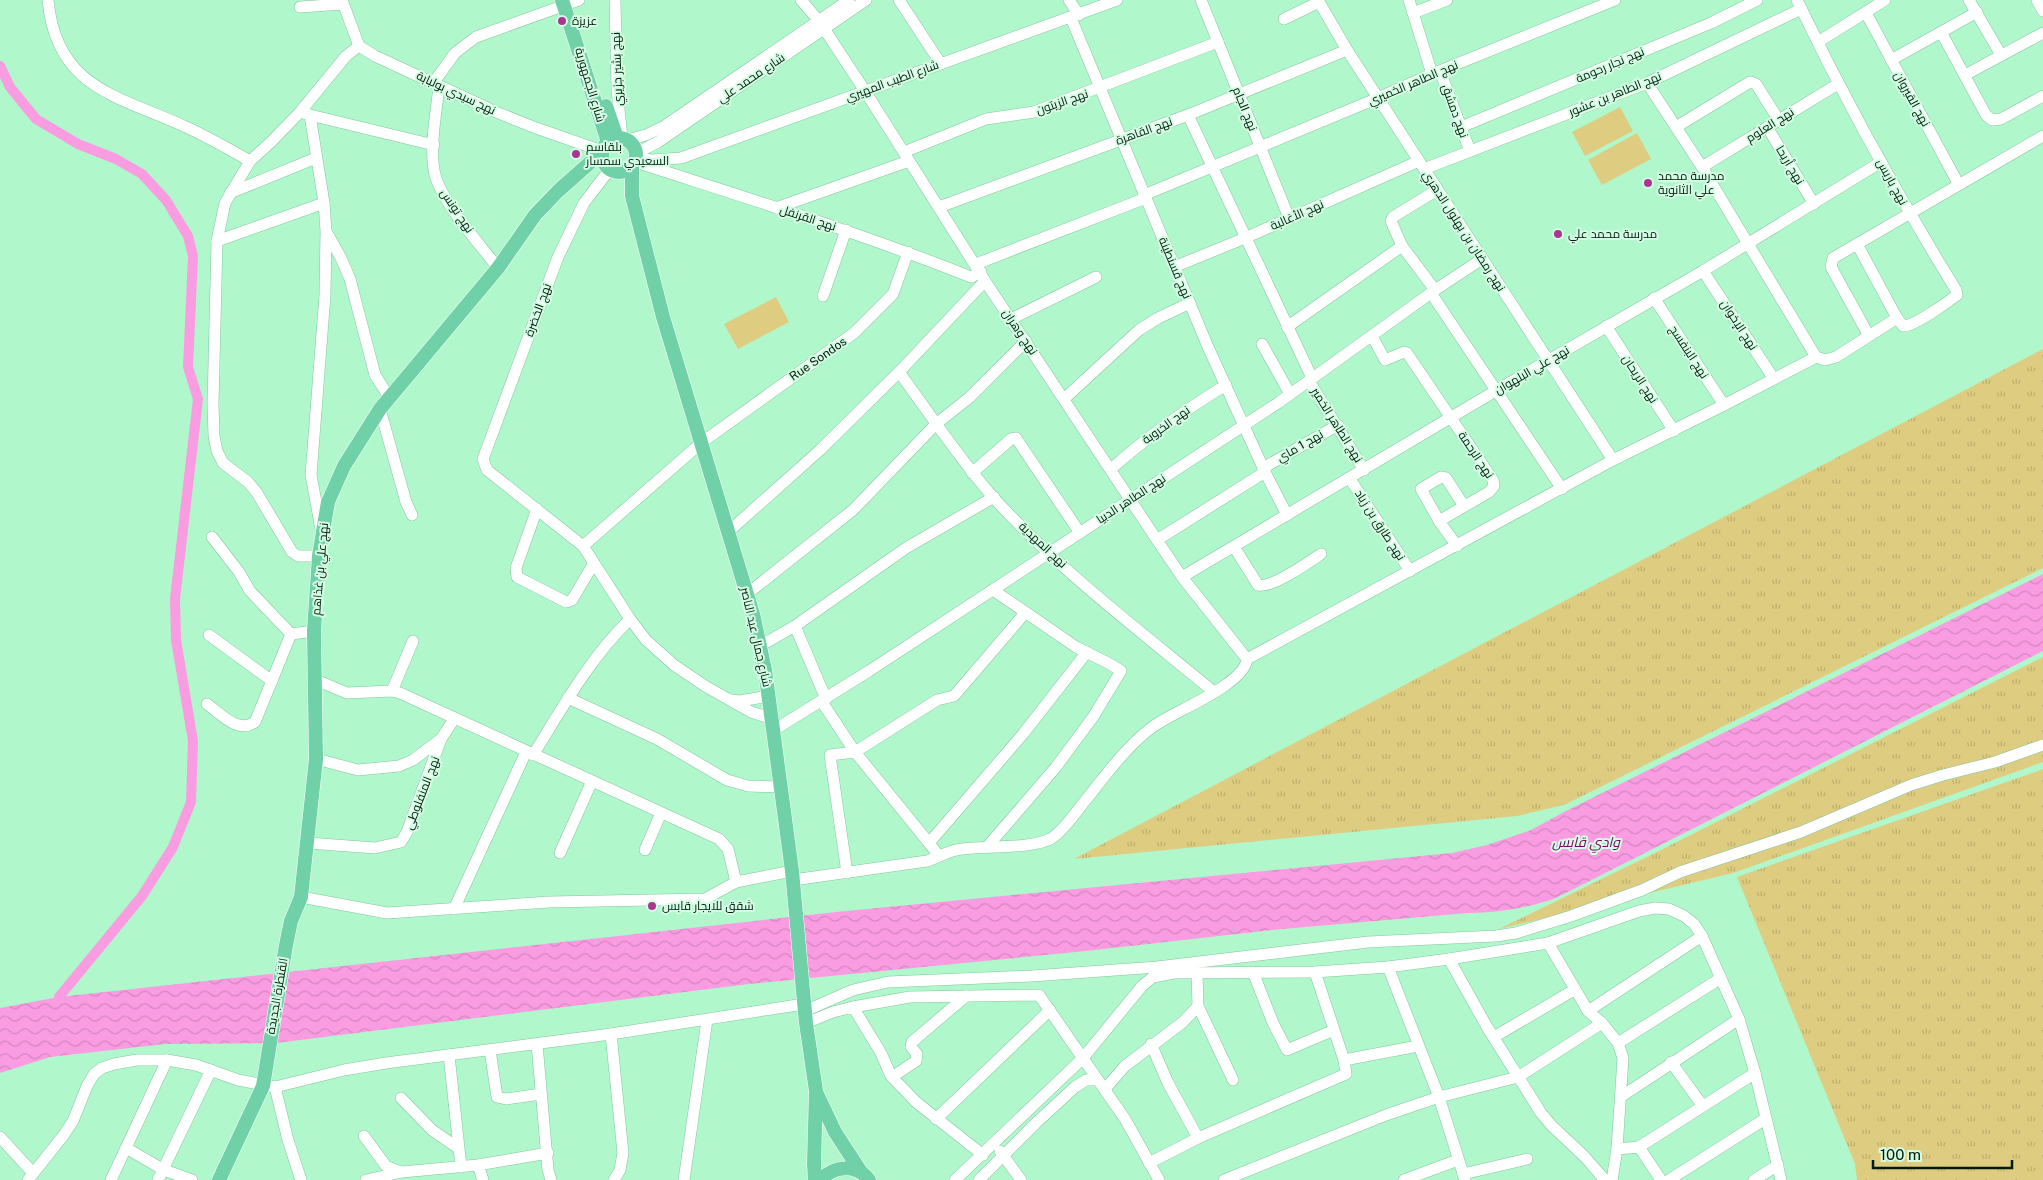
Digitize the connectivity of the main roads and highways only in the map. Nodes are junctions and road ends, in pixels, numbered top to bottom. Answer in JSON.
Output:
{"nodes":[{"id":1,"x":570,"y":2,"type":"edge"},
{"id":2,"x":613,"y":144,"type":"junction"},
{"id":3,"x":634,"y":159,"type":"junction"},
{"id":4,"x":611,"y":169,"type":"junction"},
{"id":5,"x":569,"y":183,"type":"junction"},
{"id":6,"x":632,"y":196,"type":"junction"},
{"id":7,"x":286,"y":945,"type":"joint"},
{"id":8,"x":816,"y":1092,"type":"junction"},
{"id":9,"x":865,"y":1176,"type":"edge"},
{"id":10,"x":222,"y":1178,"type":"edge"},
{"id":11,"x":815,"y":1180,"type":"edge"},
{"id":12,"x":820,"y":1180,"type":"edge"}],
"edges":[{"from":1,"to":2,"type":"main road","name":"شارع الجمهورية"},
{"from":2,"to":3,"type":"main road"},
{"from":2,"to":4,"type":"main road"},
{"from":2,"to":5,"type":"main road","name":"نهج علي بن غذاهم"},
{"from":3,"to":4,"type":"main road"},
{"from":3,"to":6,"type":"main road","name":"شارع جمال عبد الناصر"},
{"from":4,"to":5,"type":"main road","name":"نهج علي بن غذاهم"},
{"from":4,"to":6,"type":"main road","name":"شارع جمال عبد الناصر"},
{"from":5,"to":7,"type":"main road","name":"نهج علي بن غذاهم"},
{"from":6,"to":8,"type":"main road","name":"شارع جمال عبد الناصر"},
{"from":7,"to":10,"type":"main road","name":"القنطرة الجديدة"},
{"from":8,"to":9,"type":"main road"},
{"from":8,"to":11,"type":"main road"},
{"from":9,"to":12,"type":"main road"}]}
